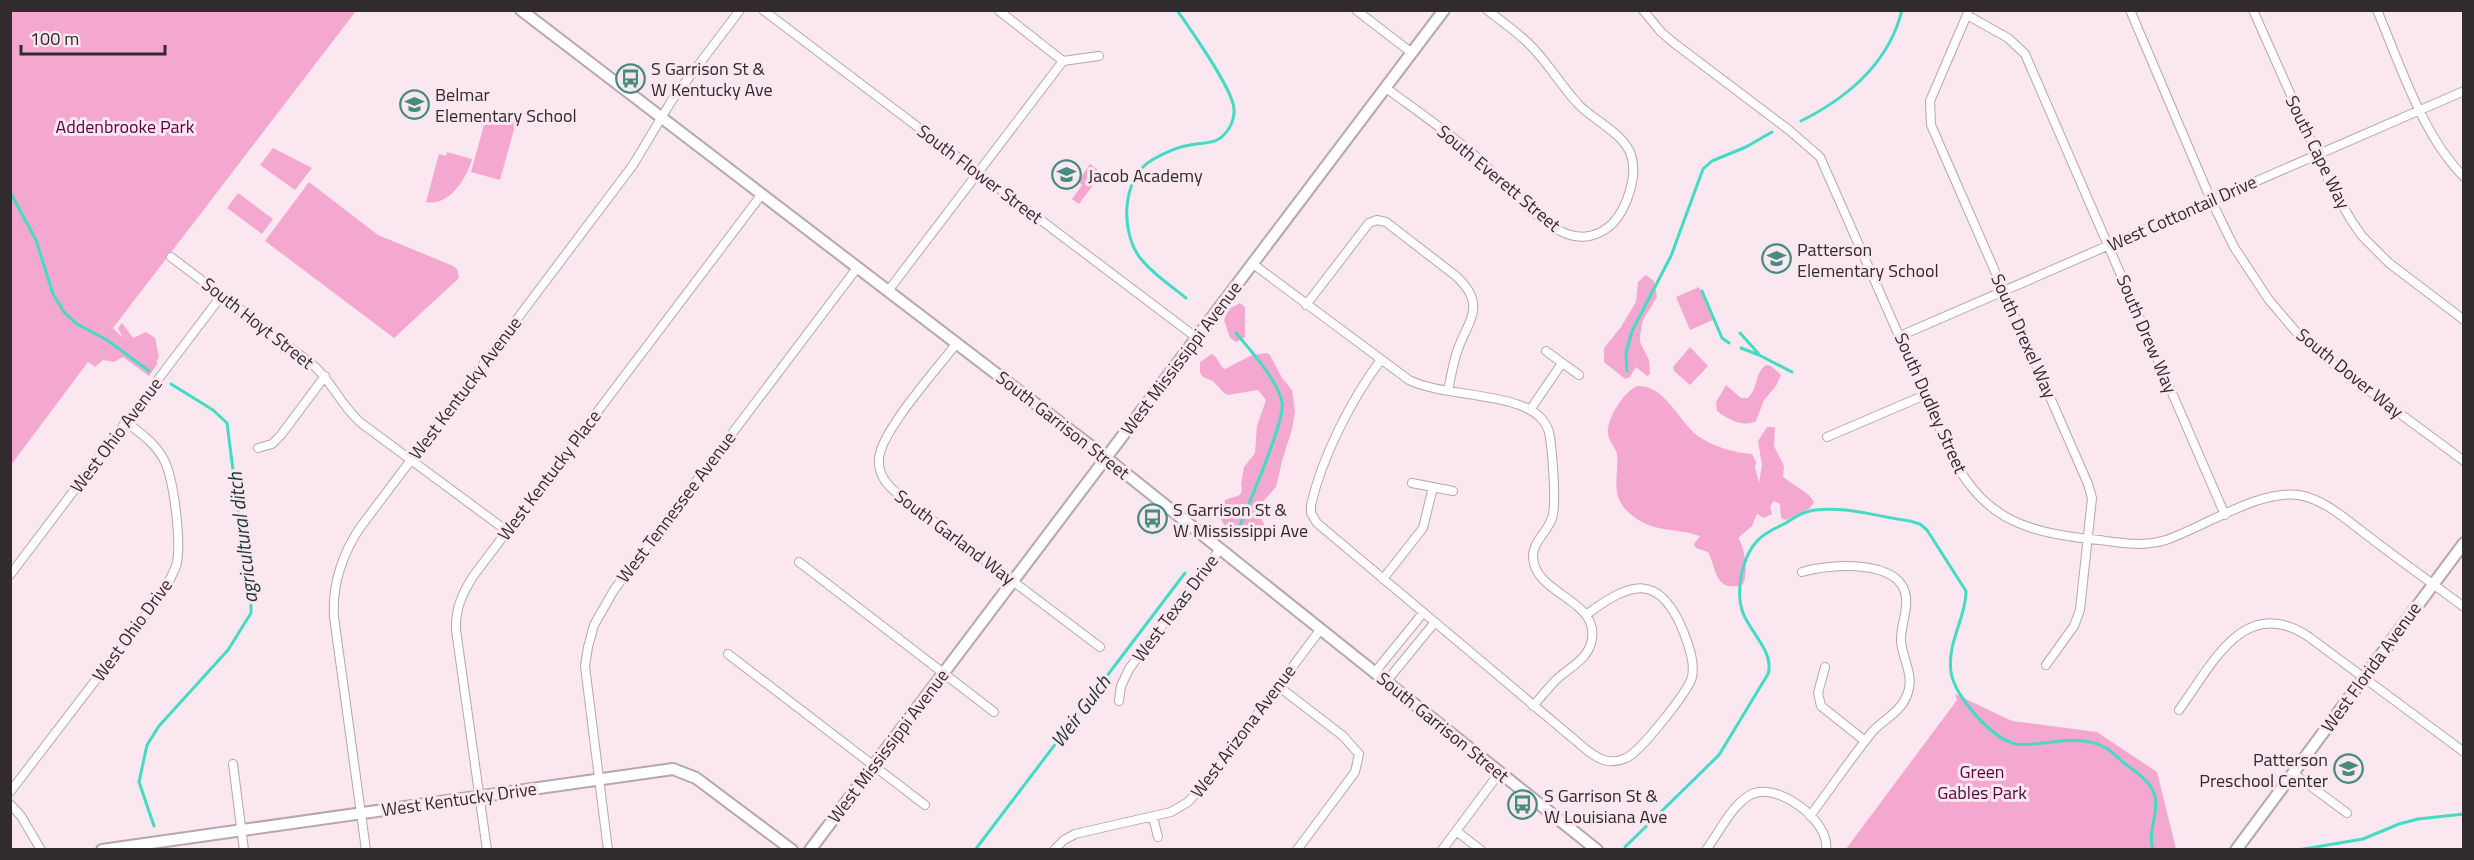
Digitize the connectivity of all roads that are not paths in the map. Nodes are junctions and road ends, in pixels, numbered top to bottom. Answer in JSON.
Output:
{"nodes":[{"id":1,"x":521,"y":10,"type":"edge"},
{"id":2,"x":740,"y":10,"type":"edge"},
{"id":3,"x":763,"y":10,"type":"edge"},
{"id":4,"x":1356,"y":10,"type":"edge"},
{"id":5,"x":1444,"y":10,"type":"edge"},
{"id":6,"x":1487,"y":10,"type":"edge"},
{"id":7,"x":1643,"y":10,"type":"edge"},
{"id":8,"x":2130,"y":10,"type":"edge"},
{"id":9,"x":2253,"y":10,"type":"edge"},
{"id":10,"x":2377,"y":10,"type":"edge"},
{"id":11,"x":998,"y":11,"type":"edge"},
{"id":12,"x":1968,"y":13,"type":"edge"},
{"id":13,"x":1412,"y":53,"type":"junction"},
{"id":14,"x":1099,"y":56,"type":"dead end"},
{"id":15,"x":1064,"y":61,"type":"junction"},
{"id":16,"x":1386,"y":88,"type":"junction"},
{"id":17,"x":2463,"y":91,"type":"edge"},
{"id":18,"x":2420,"y":110,"type":"junction"},
{"id":19,"x":661,"y":117,"type":"junction"},
{"id":20,"x":2316,"y":154,"type":"junction"},
{"id":21,"x":978,"y":172,"type":"junction"},
{"id":22,"x":2463,"y":177,"type":"edge"},
{"id":23,"x":762,"y":194,"type":"junction"},
{"id":24,"x":2211,"y":200,"type":"junction"},
{"id":25,"x":2109,"y":245,"type":"junction"},
{"id":26,"x":171,"y":257,"type":"dead end"},
{"id":27,"x":1253,"y":264,"type":"junction"},
{"id":28,"x":857,"y":268,"type":"junction"},
{"id":29,"x":2004,"y":290,"type":"junction"},
{"id":30,"x":888,"y":291,"type":"junction"},
{"id":31,"x":222,"y":295,"type":"junction"},
{"id":32,"x":1306,"y":305,"type":"junction"},
{"id":33,"x":2463,"y":320,"type":"edge"},
{"id":34,"x":1900,"y":336,"type":"junction"},
{"id":35,"x":1197,"y":338,"type":"junction"},
{"id":36,"x":956,"y":344,"type":"junction"},
{"id":37,"x":1546,"y":351,"type":"dead end"},
{"id":38,"x":1380,"y":361,"type":"junction"},
{"id":39,"x":1562,"y":363,"type":"junction"},
{"id":40,"x":1579,"y":375,"type":"dead end"},
{"id":41,"x":325,"y":376,"type":"junction"},
{"id":42,"x":1448,"y":391,"type":"junction"},
{"id":43,"x":1925,"y":395,"type":"junction"},
{"id":44,"x":1530,"y":410,"type":"junction"},
{"id":45,"x":126,"y":422,"type":"junction"},
{"id":46,"x":1827,"y":437,"type":"dead end"},
{"id":47,"x":258,"y":448,"type":"dead end"},
{"id":48,"x":1105,"y":458,"type":"junction"},
{"id":49,"x":411,"y":459,"type":"junction"},
{"id":50,"x":2463,"y":461,"type":"edge"},
{"id":51,"x":1412,"y":483,"type":"dead end"},
{"id":52,"x":1433,"y":487,"type":"junction"},
{"id":53,"x":1453,"y":491,"type":"dead end"},
{"id":54,"x":2225,"y":515,"type":"junction"},
{"id":55,"x":507,"y":531,"type":"junction"},
{"id":56,"x":2088,"y":539,"type":"junction"},
{"id":57,"x":2463,"y":543,"type":"edge"},
{"id":58,"x":1220,"y":549,"type":"junction"},
{"id":59,"x":799,"y":562,"type":"dead end"},
{"id":60,"x":1802,"y":572,"type":"dead end"},
{"id":61,"x":10,"y":575,"type":"edge"},
{"id":62,"x":1383,"y":579,"type":"junction"},
{"id":63,"x":1013,"y":580,"type":"junction"},
{"id":64,"x":2433,"y":584,"type":"junction"},
{"id":65,"x":2463,"y":607,"type":"edge"},
{"id":66,"x":1424,"y":613,"type":"junction"},
{"id":67,"x":1586,"y":615,"type":"junction"},
{"id":68,"x":1435,"y":622,"type":"junction"},
{"id":69,"x":1320,"y":630,"type":"junction"},
{"id":70,"x":1100,"y":646,"type":"dead end"},
{"id":71,"x":728,"y":654,"type":"dead end"},
{"id":72,"x":2046,"y":665,"type":"dead end"},
{"id":73,"x":1825,"y":667,"type":"dead end"},
{"id":74,"x":1374,"y":672,"type":"junction"},
{"id":75,"x":944,"y":673,"type":"junction"},
{"id":76,"x":2364,"y":677,"type":"junction"},
{"id":77,"x":1386,"y":682,"type":"junction"},
{"id":78,"x":1278,"y":686,"type":"junction"},
{"id":79,"x":1119,"y":700,"type":"dead end"},
{"id":80,"x":1533,"y":706,"type":"junction"},
{"id":81,"x":2179,"y":710,"type":"dead end"},
{"id":82,"x":994,"y":711,"type":"dead end"},
{"id":83,"x":1865,"y":741,"type":"junction"},
{"id":84,"x":2463,"y":752,"type":"edge"},
{"id":85,"x":232,"y":765,"type":"dead end"},
{"id":86,"x":874,"y":765,"type":"junction"},
{"id":87,"x":1500,"y":772,"type":"junction"},
{"id":88,"x":2293,"y":773,"type":"junction"},
{"id":89,"x":599,"y":780,"type":"junction"},
{"id":90,"x":10,"y":792,"type":"edge"},
{"id":91,"x":479,"y":796,"type":"junction"},
{"id":92,"x":10,"y":804,"type":"edge"},
{"id":93,"x":925,"y":805,"type":"dead end"},
{"id":94,"x":360,"y":813,"type":"junction"},
{"id":95,"x":2347,"y":813,"type":"dead end"},
{"id":96,"x":1810,"y":816,"type":"junction"},
{"id":97,"x":1153,"y":817,"type":"junction"},
{"id":98,"x":242,"y":830,"type":"junction"},
{"id":99,"x":1456,"y":831,"type":"junction"},
{"id":100,"x":1158,"y":837,"type":"dead end"},
{"id":101,"x":41,"y":849,"type":"edge"},
{"id":102,"x":102,"y":849,"type":"edge"},
{"id":103,"x":244,"y":849,"type":"edge"},
{"id":104,"x":366,"y":849,"type":"edge"},
{"id":105,"x":487,"y":849,"type":"edge"},
{"id":106,"x":608,"y":849,"type":"edge"},
{"id":107,"x":792,"y":849,"type":"edge"},
{"id":108,"x":810,"y":849,"type":"edge"},
{"id":109,"x":1054,"y":849,"type":"edge"},
{"id":110,"x":1297,"y":849,"type":"edge"},
{"id":111,"x":1442,"y":849,"type":"edge"},
{"id":112,"x":1481,"y":849,"type":"edge"},
{"id":113,"x":1597,"y":849,"type":"edge"},
{"id":114,"x":1706,"y":849,"type":"edge"},
{"id":115,"x":1826,"y":849,"type":"edge"},
{"id":116,"x":2236,"y":849,"type":"edge"}],
"edges":[{"from":1,"to":19,"type":"main road","name":"South Garrison Street"},
{"from":2,"to":19,"type":"street","name":"West Kentucky Avenue"},
{"from":3,"to":21,"type":"street","name":"South Flower Street"},
{"from":4,"to":13,"type":"street"},
{"from":5,"to":13,"type":"main road","name":"West Mississippi Avenue"},
{"from":6,"to":16,"type":"street","name":"South Everett Street"},
{"from":7,"to":34,"type":"street","name":"South Dudley Street"},
{"from":8,"to":24,"type":"street","name":"South Dover Way"},
{"from":9,"to":20,"type":"street","name":"South Cape Way"},
{"from":10,"to":18,"type":"street"},
{"from":11,"to":15,"type":"street"},
{"from":12,"to":25,"type":"street","name":"South Drew Way"},
{"from":12,"to":29,"type":"street","name":"South Drexel Way"},
{"from":13,"to":16,"type":"main road","name":"West Mississippi Avenue"},
{"from":14,"to":15,"type":"street"},
{"from":15,"to":21,"type":"street"},
{"from":16,"to":27,"type":"main road","name":"West Mississippi Avenue"},
{"from":17,"to":18,"type":"street","name":"West Cottontail Drive"},
{"from":18,"to":20,"type":"street","name":"West Cottontail Drive"},
{"from":18,"to":22,"type":"street"},
{"from":19,"to":23,"type":"main road","name":"South Garrison Street"},
{"from":19,"to":49,"type":"street","name":"West Kentucky Avenue"},
{"from":20,"to":24,"type":"street","name":"West Cottontail Drive"},
{"from":20,"to":33,"type":"street","name":"South Cape Way"},
{"from":21,"to":30,"type":"street"},
{"from":21,"to":35,"type":"street","name":"South Flower Street"},
{"from":23,"to":28,"type":"main road","name":"South Garrison Street"},
{"from":23,"to":55,"type":"street","name":"West Kentucky Place"},
{"from":24,"to":25,"type":"street","name":"West Cottontail Drive"},
{"from":24,"to":50,"type":"street","name":"South Dover Way"},
{"from":25,"to":29,"type":"street","name":"West Cottontail Drive"},
{"from":25,"to":54,"type":"street","name":"South Drew Way"},
{"from":26,"to":31,"type":"street","name":"South Hoyt Street"},
{"from":27,"to":32,"type":"street"},
{"from":27,"to":35,"type":"main road","name":"West Mississippi Avenue"},
{"from":28,"to":30,"type":"main road","name":"South Garrison Street"},
{"from":28,"to":89,"type":"street","name":"West Tennessee Avenue"},
{"from":29,"to":34,"type":"street","name":"West Cottontail Drive"},
{"from":29,"to":56,"type":"street","name":"South Drexel Way"},
{"from":30,"to":36,"type":"main road","name":"South Garrison Street"},
{"from":31,"to":41,"type":"street","name":"South Hoyt Street"},
{"from":31,"to":45,"type":"street","name":"West Ohio Avenue"},
{"from":32,"to":38,"type":"street"},
{"from":32,"to":42,"type":"street"},
{"from":34,"to":43,"type":"street","name":"South Dudley Street"},
{"from":35,"to":48,"type":"main road","name":"West Mississippi Avenue"},
{"from":36,"to":48,"type":"main road","name":"South Garrison Street"},
{"from":36,"to":63,"type":"street","name":"South Garland Way"},
{"from":37,"to":39,"type":"street"},
{"from":38,"to":42,"type":"street"},
{"from":38,"to":62,"type":"street"},
{"from":39,"to":40,"type":"street"},
{"from":39,"to":44,"type":"street"},
{"from":41,"to":47,"type":"street"},
{"from":41,"to":49,"type":"street","name":"South Hoyt Street"},
{"from":42,"to":44,"type":"street"},
{"from":43,"to":46,"type":"street"},
{"from":43,"to":56,"type":"street","name":"South Dudley Street"},
{"from":44,"to":67,"type":"street"},
{"from":45,"to":61,"type":"street","name":"West Ohio Avenue"},
{"from":45,"to":90,"type":"street","name":"West Ohio Drive"},
{"from":48,"to":58,"type":"main road","name":"South Garrison Street"},
{"from":48,"to":63,"type":"main road","name":"West Mississippi Avenue"},
{"from":49,"to":55,"type":"street","name":"South Hoyt Street"},
{"from":49,"to":94,"type":"street","name":"West Kentucky Avenue"},
{"from":51,"to":52,"type":"street"},
{"from":52,"to":53,"type":"street"},
{"from":52,"to":62,"type":"street"},
{"from":54,"to":56,"type":"street","name":"South Dudley Street"},
{"from":54,"to":64,"type":"street","name":"South Dudley Street"},
{"from":55,"to":91,"type":"street","name":"West Kentucky Place"},
{"from":56,"to":72,"type":"street","name":"South Drexel Way"},
{"from":57,"to":64,"type":"main road","name":"West Florida Avenue"},
{"from":58,"to":69,"type":"main road","name":"South Garrison Street"},
{"from":58,"to":79,"type":"street","name":"West Texas Drive"},
{"from":59,"to":75,"type":"street"},
{"from":60,"to":83,"type":"street"},
{"from":62,"to":66,"type":"street"},
{"from":63,"to":70,"type":"street","name":"South Garland Way"},
{"from":63,"to":75,"type":"main road","name":"West Mississippi Avenue"},
{"from":64,"to":65,"type":"street","name":"South Dudley Street"},
{"from":64,"to":76,"type":"main road","name":"West Florida Avenue"},
{"from":66,"to":68,"type":"street"},
{"from":66,"to":74,"type":"street"},
{"from":67,"to":80,"type":"street"},
{"from":67,"to":80,"type":"street"},
{"from":68,"to":77,"type":"street"},
{"from":68,"to":80,"type":"street"},
{"from":69,"to":74,"type":"main road","name":"South Garrison Street"},
{"from":69,"to":78,"type":"street","name":"West Arizona Avenue"},
{"from":71,"to":86,"type":"street"},
{"from":73,"to":83,"type":"street"},
{"from":74,"to":77,"type":"main road","name":"South Garrison Street"},
{"from":75,"to":82,"type":"street"},
{"from":75,"to":86,"type":"main road","name":"West Mississippi Avenue"},
{"from":76,"to":81,"type":"street"},
{"from":76,"to":84,"type":"street"},
{"from":76,"to":88,"type":"main road","name":"West Florida Avenue"},
{"from":77,"to":87,"type":"main road","name":"South Garrison Street"},
{"from":78,"to":97,"type":"street","name":"West Arizona Avenue"},
{"from":78,"to":110,"type":"street"},
{"from":83,"to":96,"type":"street"},
{"from":85,"to":98,"type":"street"},
{"from":86,"to":93,"type":"street"},
{"from":86,"to":108,"type":"main road","name":"West Mississippi Avenue"},
{"from":87,"to":99,"type":"street"},
{"from":87,"to":113,"type":"main road","name":"South Garrison Street"},
{"from":88,"to":95,"type":"street"},
{"from":88,"to":116,"type":"main road","name":"West Florida Avenue"},
{"from":89,"to":91,"type":"main road","name":"West Kentucky Drive"},
{"from":89,"to":106,"type":"street","name":"West Tennessee Avenue"},
{"from":89,"to":107,"type":"main road","name":"West Kentucky Drive"},
{"from":91,"to":94,"type":"main road","name":"West Kentucky Drive"},
{"from":91,"to":105,"type":"street","name":"West Kentucky Place"},
{"from":92,"to":101,"type":"street"},
{"from":94,"to":98,"type":"main road","name":"West Kentucky Drive"},
{"from":94,"to":104,"type":"street","name":"West Kentucky Avenue"},
{"from":96,"to":114,"type":"street"},
{"from":96,"to":115,"type":"street"},
{"from":97,"to":100,"type":"street"},
{"from":97,"to":109,"type":"street","name":"West Arizona Avenue"},
{"from":98,"to":102,"type":"main road","name":"West Kentucky Drive"},
{"from":98,"to":103,"type":"street"},
{"from":99,"to":111,"type":"street"},
{"from":99,"to":112,"type":"street"}]}
